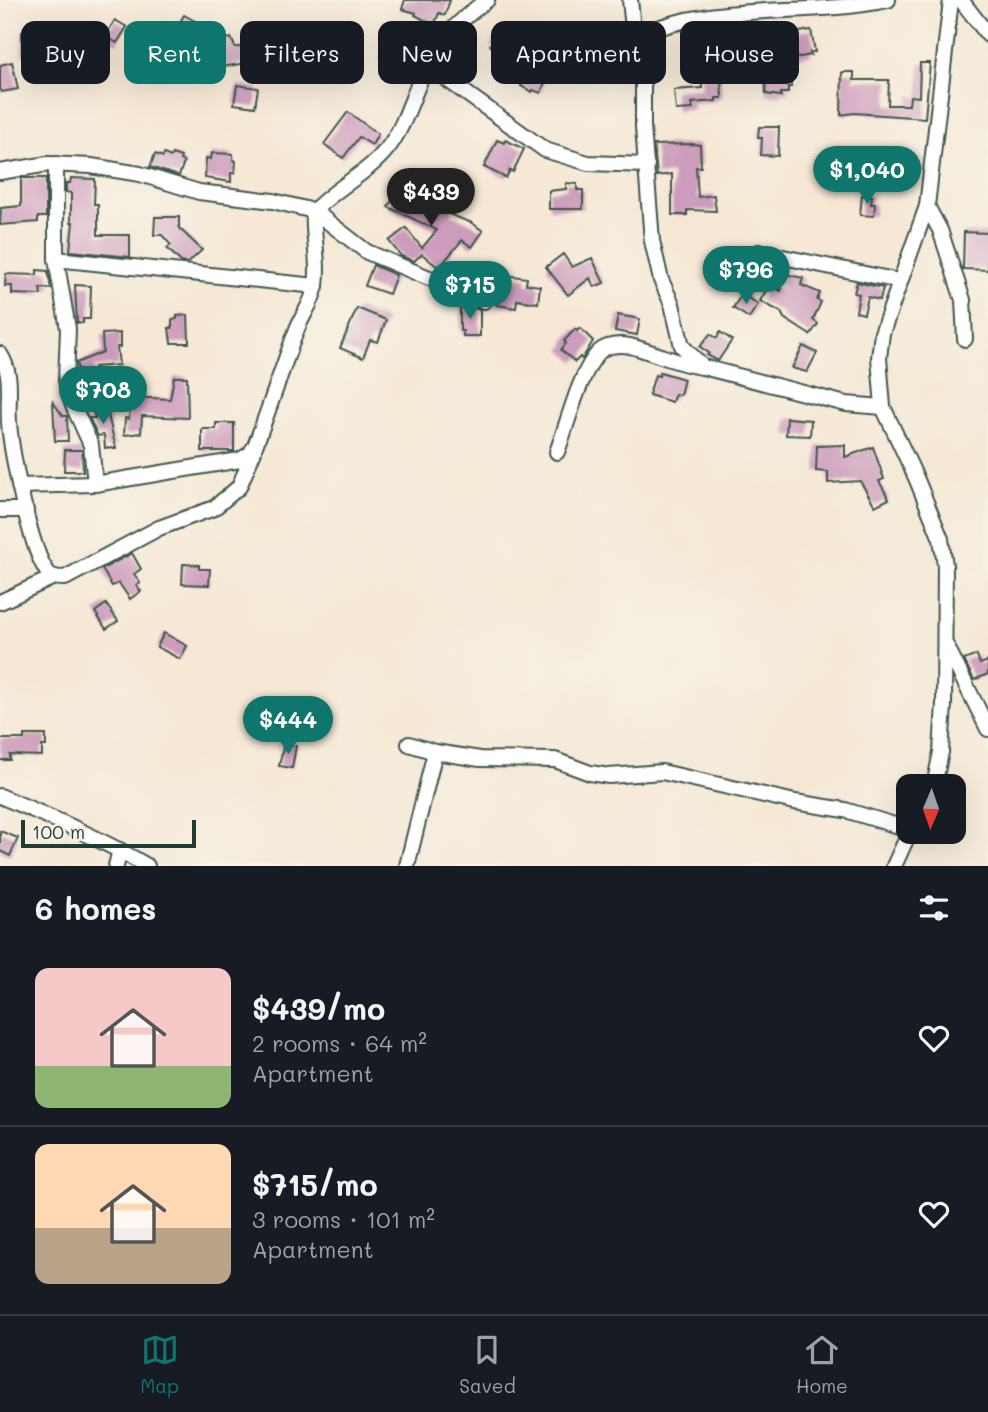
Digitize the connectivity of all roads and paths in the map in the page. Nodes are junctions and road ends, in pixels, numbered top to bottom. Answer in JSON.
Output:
{"nodes":[{"id":1,"x":487,"y":0,"type":"edge"},
{"id":2,"x":631,"y":0,"type":"edge"},
{"id":3,"x":888,"y":0,"type":"edge"},
{"id":4,"x":951,"y":0,"type":"edge"},
{"id":5,"x":961,"y":0,"type":"edge"},
{"id":6,"x":460,"y":21,"type":"edge"},
{"id":7,"x":633,"y":21,"type":"edge"},
{"id":8,"x":666,"y":24,"type":"edge"},
{"id":9,"x":988,"y":35,"type":"edge"},
{"id":10,"x":419,"y":84,"type":"edge"},
{"id":11,"x":453,"y":84,"type":"edge"},
{"id":12,"x":643,"y":84,"type":"edge"},
{"id":13,"x":56,"y":164,"type":"junction"},
{"id":14,"x":647,"y":165,"type":"junction"},
{"id":15,"x":0,"y":173,"type":"edge"},
{"id":16,"x":928,"y":206,"type":"junction"},
{"id":17,"x":314,"y":211,"type":"junction"},
{"id":18,"x":759,"y":252,"type":"dead end"},
{"id":19,"x":56,"y":259,"type":"junction"},
{"id":20,"x":899,"y":281,"type":"junction"},
{"id":21,"x":316,"y":286,"type":"junction"},
{"id":22,"x":484,"y":301,"type":"dead end"},
{"id":23,"x":965,"y":339,"type":"dead end"},
{"id":24,"x":0,"y":354,"type":"edge"},
{"id":25,"x":703,"y":367,"type":"junction"},
{"id":26,"x":883,"y":407,"type":"junction"},
{"id":27,"x":256,"y":446,"type":"junction"},
{"id":28,"x":557,"y":452,"type":"dead end"},
{"id":29,"x":95,"y":484,"type":"junction"},
{"id":30,"x":19,"y":486,"type":"junction"},
{"id":31,"x":0,"y":510,"type":"edge"},
{"id":32,"x":26,"y":510,"type":"junction"},
{"id":33,"x":54,"y":577,"type":"junction"},
{"id":34,"x":0,"y":602,"type":"edge"},
{"id":35,"x":945,"y":642,"type":"junction"},
{"id":36,"x":988,"y":729,"type":"edge"},
{"id":37,"x":409,"y":744,"type":"dead end"},
{"id":38,"x":435,"y":752,"type":"junction"},
{"id":39,"x":936,"y":774,"type":"edge"},
{"id":40,"x":0,"y":796,"type":"edge"},
{"id":41,"x":896,"y":826,"type":"edge"},
{"id":42,"x":903,"y":844,"type":"edge"},
{"id":43,"x":120,"y":850,"type":"junction"},
{"id":44,"x":116,"y":866,"type":"edge"},
{"id":45,"x":146,"y":866,"type":"edge"},
{"id":46,"x":407,"y":866,"type":"edge"},
{"id":47,"x":894,"y":866,"type":"edge"}],
"edges":[{"from":1,"to":6,"type":"street"},
{"from":2,"to":7,"type":"street"},
{"from":3,"to":8,"type":"street"},
{"from":4,"to":16,"type":"street"},
{"from":5,"to":9,"type":"street"},
{"from":10,"to":17,"type":"street"},
{"from":11,"to":14,"type":"street"},
{"from":12,"to":14,"type":"street"},
{"from":13,"to":15,"type":"street"},
{"from":13,"to":17,"type":"street"},
{"from":13,"to":19,"type":"street"},
{"from":14,"to":25,"type":"street"},
{"from":16,"to":20,"type":"street"},
{"from":16,"to":23,"type":"street"},
{"from":17,"to":21,"type":"street"},
{"from":17,"to":22,"type":"street"},
{"from":18,"to":20,"type":"street"},
{"from":19,"to":21,"type":"street"},
{"from":19,"to":29,"type":"street"},
{"from":20,"to":26,"type":"street"},
{"from":21,"to":27,"type":"street"},
{"from":24,"to":30,"type":"street"},
{"from":25,"to":26,"type":"street"},
{"from":25,"to":28,"type":"street"},
{"from":26,"to":35,"type":"street"},
{"from":27,"to":29,"type":"street"},
{"from":27,"to":33,"type":"street"},
{"from":29,"to":30,"type":"street"},
{"from":30,"to":32,"type":"street"},
{"from":31,"to":32,"type":"street"},
{"from":32,"to":33,"type":"street"},
{"from":33,"to":34,"type":"street"},
{"from":35,"to":36,"type":"street"},
{"from":35,"to":39,"type":"street"},
{"from":37,"to":38,"type":"street"},
{"from":38,"to":41,"type":"street"},
{"from":38,"to":46,"type":"street"},
{"from":40,"to":43,"type":"street"},
{"from":42,"to":47,"type":"street"},
{"from":43,"to":44,"type":"street"},
{"from":43,"to":45,"type":"street"}]}
